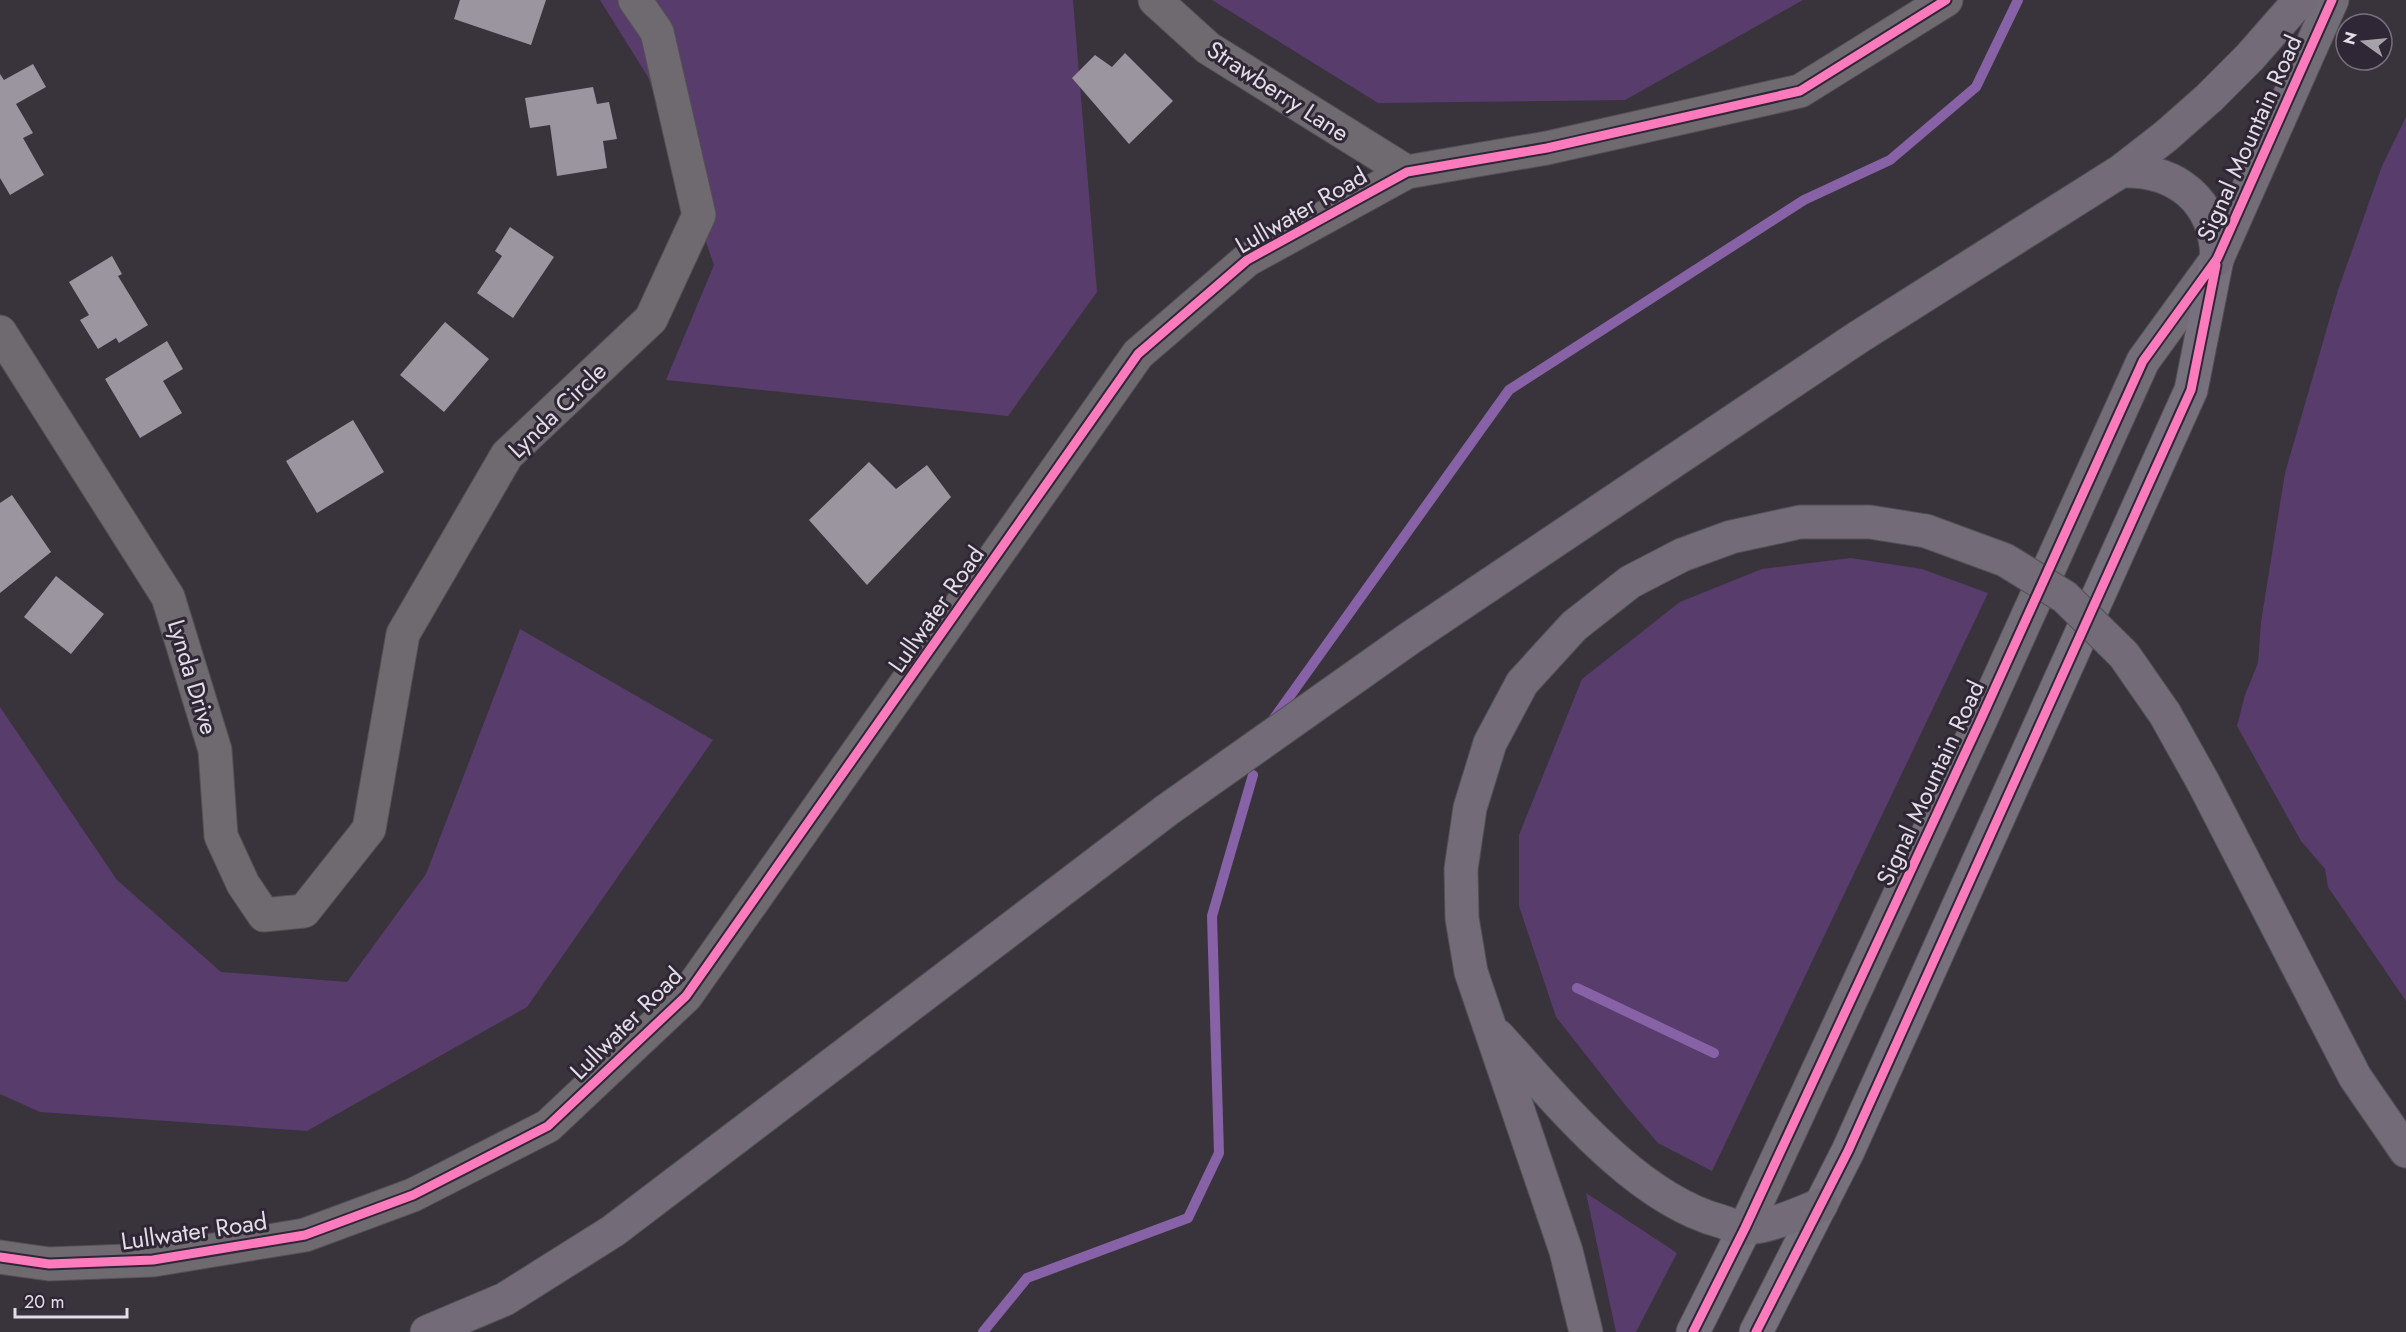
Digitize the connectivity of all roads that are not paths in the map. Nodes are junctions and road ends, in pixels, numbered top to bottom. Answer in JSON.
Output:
{"nodes":[{"id":1,"x":635,"y":0,"type":"edge"},
{"id":2,"x":1155,"y":0,"type":"edge"},
{"id":3,"x":1946,"y":0,"type":"edge"},
{"id":4,"x":2300,"y":0,"type":"edge"},
{"id":5,"x":2332,"y":0,"type":"edge"},
{"id":6,"x":2121,"y":171,"type":"junction"},
{"id":7,"x":1407,"y":172,"type":"junction"},
{"id":8,"x":2217,"y":259,"type":"junction"},
{"id":9,"x":0,"y":332,"type":"edge"},
{"id":10,"x":369,"y":829,"type":"joint"},
{"id":11,"x":1489,"y":1026,"type":"junction"},
{"id":12,"x":2406,"y":1151,"type":"edge"},
{"id":13,"x":1821,"y":1205,"type":"junction"},
{"id":14,"x":1744,"y":1228,"type":"junction"},
{"id":15,"x":0,"y":1257,"type":"edge"},
{"id":16,"x":428,"y":1332,"type":"edge"},
{"id":17,"x":1586,"y":1332,"type":"edge"},
{"id":18,"x":1693,"y":1332,"type":"edge"},
{"id":19,"x":1755,"y":1332,"type":"edge"}],
"edges":[{"from":1,"to":10,"type":"street","name":"Lynda Circle"},
{"from":2,"to":7,"type":"street","name":"Strawberry Lane"},
{"from":3,"to":7,"type":"street","name":"Lullwater Road"},
{"from":4,"to":6,"type":"highway"},
{"from":5,"to":8,"type":"main road","name":"Signal Mountain Road"},
{"from":6,"to":8,"type":"highway"},
{"from":6,"to":16,"type":"highway"},
{"from":7,"to":15,"type":"street","name":"Lullwater Road"},
{"from":8,"to":13,"type":"main road","name":"Signal Mountain Road"},
{"from":8,"to":14,"type":"main road","name":"Signal Mountain Road"},
{"from":9,"to":10,"type":"street","name":"Lynda Drive"},
{"from":11,"to":12,"type":"highway","bridge":true},
{"from":11,"to":14,"type":"highway"},
{"from":11,"to":17,"type":"highway"},
{"from":13,"to":14,"type":"highway"},
{"from":13,"to":19,"type":"main road","name":"Signal Mountain Road"},
{"from":14,"to":18,"type":"main road","name":"Signal Mountain Road"}]}
